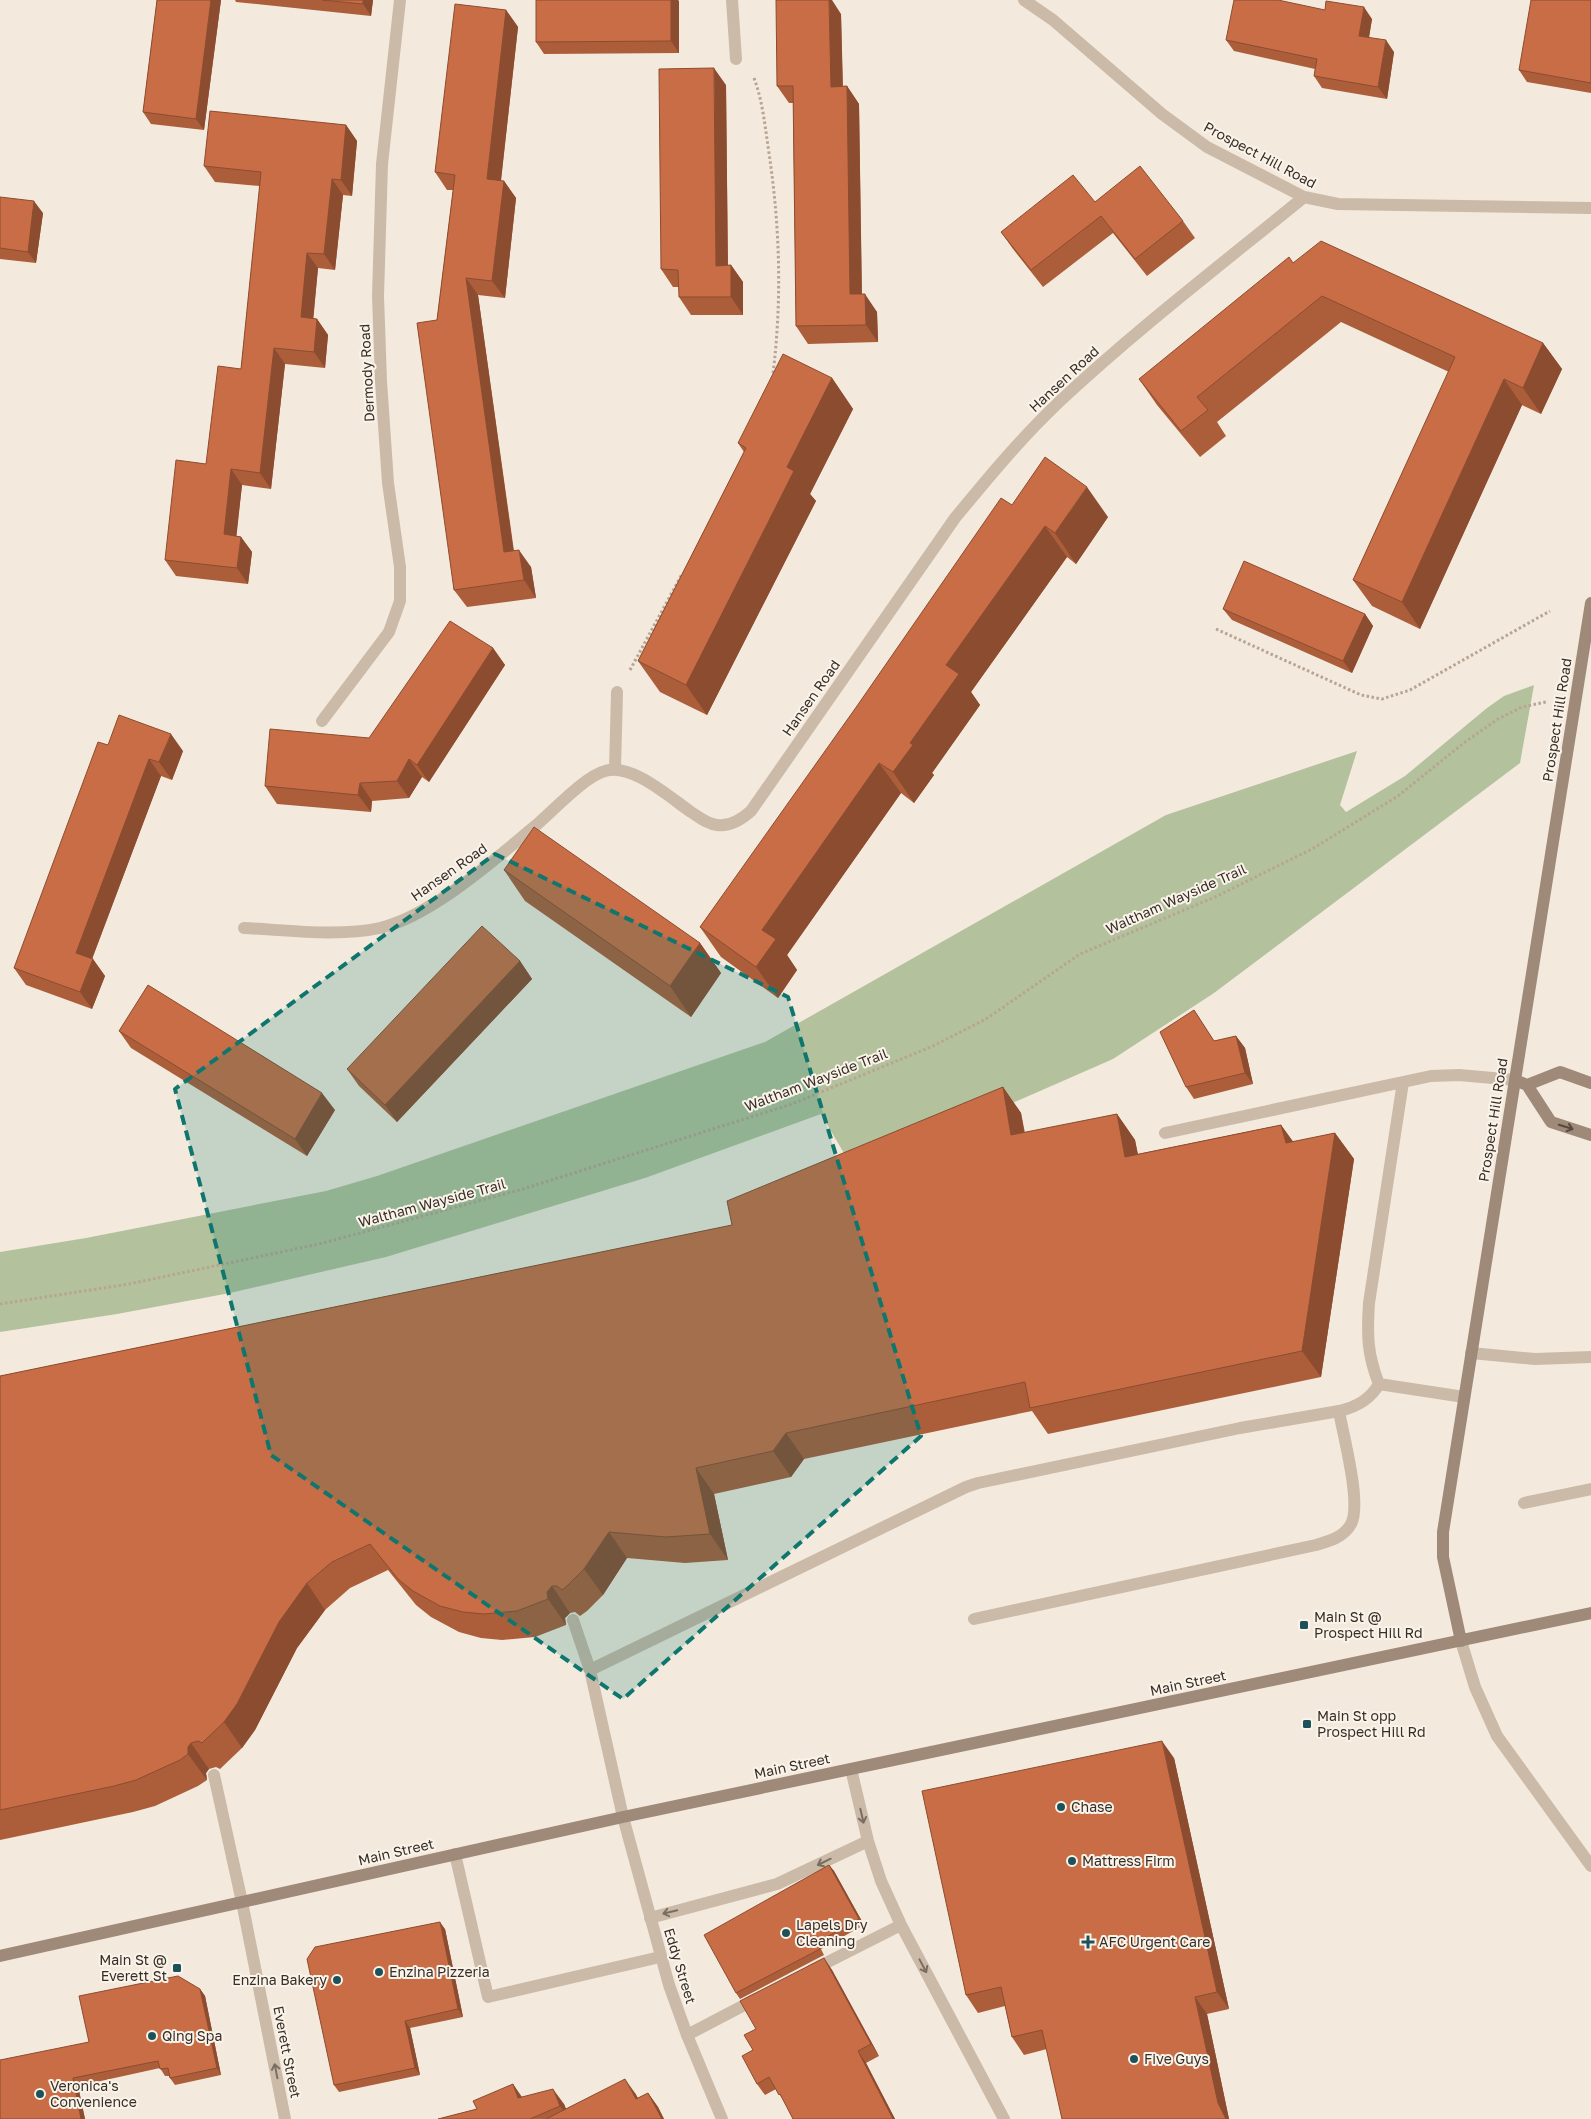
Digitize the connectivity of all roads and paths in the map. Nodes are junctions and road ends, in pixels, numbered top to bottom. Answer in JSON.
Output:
{"nodes":[{"id":1,"x":400,"y":0,"type":"edge"},
{"id":2,"x":732,"y":0,"type":"edge"},
{"id":3,"x":1024,"y":0,"type":"edge"},
{"id":4,"x":736,"y":59,"type":"joint"},
{"id":5,"x":1304,"y":197,"type":"junction"},
{"id":6,"x":1591,"y":208,"type":"edge"},
{"id":7,"x":773,"y":375,"type":"edge"},
{"id":8,"x":683,"y":574,"type":"edge"},
{"id":9,"x":1591,"y":603,"type":"edge"},
{"id":10,"x":1550,"y":611,"type":"dead end"},
{"id":11,"x":1216,"y":630,"type":"dead end"},
{"id":12,"x":617,"y":692,"type":"joint"},
{"id":13,"x":1536,"y":703,"type":"dead end"},
{"id":14,"x":322,"y":721,"type":"dead end"},
{"id":15,"x":615,"y":769,"type":"junction"},
{"id":16,"x":244,"y":928,"type":"dead end"},
{"id":17,"x":1402,"y":1082,"type":"junction"},
{"id":18,"x":1521,"y":1082,"type":"junction"},
{"id":19,"x":1591,"y":1083,"type":"edge"},
{"id":20,"x":1164,"y":1133,"type":"dead end"},
{"id":21,"x":1591,"y":1135,"type":"edge"},
{"id":22,"x":0,"y":1304,"type":"edge"},
{"id":23,"x":1471,"y":1353,"type":"junction"},
{"id":24,"x":1591,"y":1357,"type":"edge"},
{"id":25,"x":1379,"y":1384,"type":"junction"},
{"id":26,"x":1464,"y":1397,"type":"junction"},
{"id":27,"x":1339,"y":1411,"type":"junction"},
{"id":28,"x":1591,"y":1490,"type":"edge"},
{"id":29,"x":1524,"y":1503,"type":"dead end"},
{"id":30,"x":1591,"y":1613,"type":"edge"},
{"id":31,"x":974,"y":1619,"type":"dead end"},
{"id":32,"x":573,"y":1620,"type":"edge"},
{"id":33,"x":1460,"y":1642,"type":"junction"},
{"id":34,"x":590,"y":1670,"type":"junction"},
{"id":35,"x":852,"y":1769,"type":"junction"},
{"id":36,"x":214,"y":1775,"type":"edge"},
{"id":37,"x":623,"y":1817,"type":"junction"},
{"id":38,"x":868,"y":1841,"type":"junction"},
{"id":39,"x":455,"y":1854,"type":"junction"},
{"id":40,"x":1591,"y":1866,"type":"edge"},
{"id":41,"x":242,"y":1902,"type":"junction"},
{"id":42,"x":650,"y":1918,"type":"junction"},
{"id":43,"x":901,"y":1925,"type":"junction"},
{"id":44,"x":0,"y":1956,"type":"edge"},
{"id":45,"x":660,"y":1957,"type":"junction"},
{"id":46,"x":798,"y":1978,"type":"edge"},
{"id":47,"x":772,"y":1991,"type":"edge"},
{"id":48,"x":687,"y":2035,"type":"junction"},
{"id":49,"x":285,"y":2119,"type":"edge"},
{"id":50,"x":722,"y":2119,"type":"edge"},
{"id":51,"x":1004,"y":2119,"type":"edge"}],
"edges":[{"from":1,"to":14,"type":"street","name":"Dermody Road"},
{"from":2,"to":4,"type":"street"},
{"from":3,"to":5,"type":"street","name":"Prospect Hill Road"},
{"from":4,"to":7,"type":"path"},
{"from":5,"to":6,"type":"street","name":"Prospect Hill Road"},
{"from":5,"to":15,"type":"street","name":"Hansen Road"},
{"from":8,"to":12,"type":"path"},
{"from":9,"to":18,"type":"main road","name":"Prospect Hill Road"},
{"from":10,"to":11,"type":"path"},
{"from":12,"to":15,"type":"street"},
{"from":13,"to":22,"type":"path","name":"Waltham Wayside Trail"},
{"from":15,"to":16,"type":"street","name":"Hansen Road"},
{"from":17,"to":18,"type":"street"},
{"from":17,"to":20,"type":"street"},
{"from":17,"to":25,"type":"street"},
{"from":18,"to":19,"type":"main road"},
{"from":18,"to":21,"type":"main road","one_way":true},
{"from":18,"to":23,"type":"main road","name":"Prospect Hill Road"},
{"from":23,"to":24,"type":"street"},
{"from":23,"to":26,"type":"main road","name":"Prospect Hill Road"},
{"from":25,"to":26,"type":"street"},
{"from":25,"to":27,"type":"street"},
{"from":26,"to":33,"type":"main road","name":"Prospect Hill Road"},
{"from":27,"to":31,"type":"street"},
{"from":27,"to":34,"type":"street"},
{"from":28,"to":29,"type":"street"},
{"from":30,"to":33,"type":"main road","name":"Main Street"},
{"from":32,"to":34,"type":"street","name":"Eddy Street"},
{"from":33,"to":35,"type":"main road","name":"Main Street"},
{"from":33,"to":40,"type":"street"},
{"from":34,"to":37,"type":"street","name":"Eddy Street"},
{"from":35,"to":37,"type":"main road","name":"Main Street"},
{"from":35,"to":38,"type":"street","one_way":true},
{"from":36,"to":41,"type":"street","name":"Everett Street"},
{"from":37,"to":39,"type":"main road","name":"Main Street"},
{"from":37,"to":42,"type":"street","name":"Eddy Street"},
{"from":38,"to":42,"type":"street","one_way":true},
{"from":38,"to":43,"type":"street"},
{"from":39,"to":41,"type":"main road","name":"Main Street"},
{"from":39,"to":45,"type":"street"},
{"from":41,"to":44,"type":"main road","name":"Main Street"},
{"from":49,"to":41,"type":"street","name":"Everett Street","one_way":true},
{"from":42,"to":45,"type":"street","name":"Eddy Street"},
{"from":43,"to":46,"type":"street"},
{"from":43,"to":51,"type":"street","one_way":true},
{"from":45,"to":48,"type":"street","name":"Eddy Street"},
{"from":47,"to":48,"type":"street"},
{"from":48,"to":50,"type":"street","name":"Eddy Street"}]}
